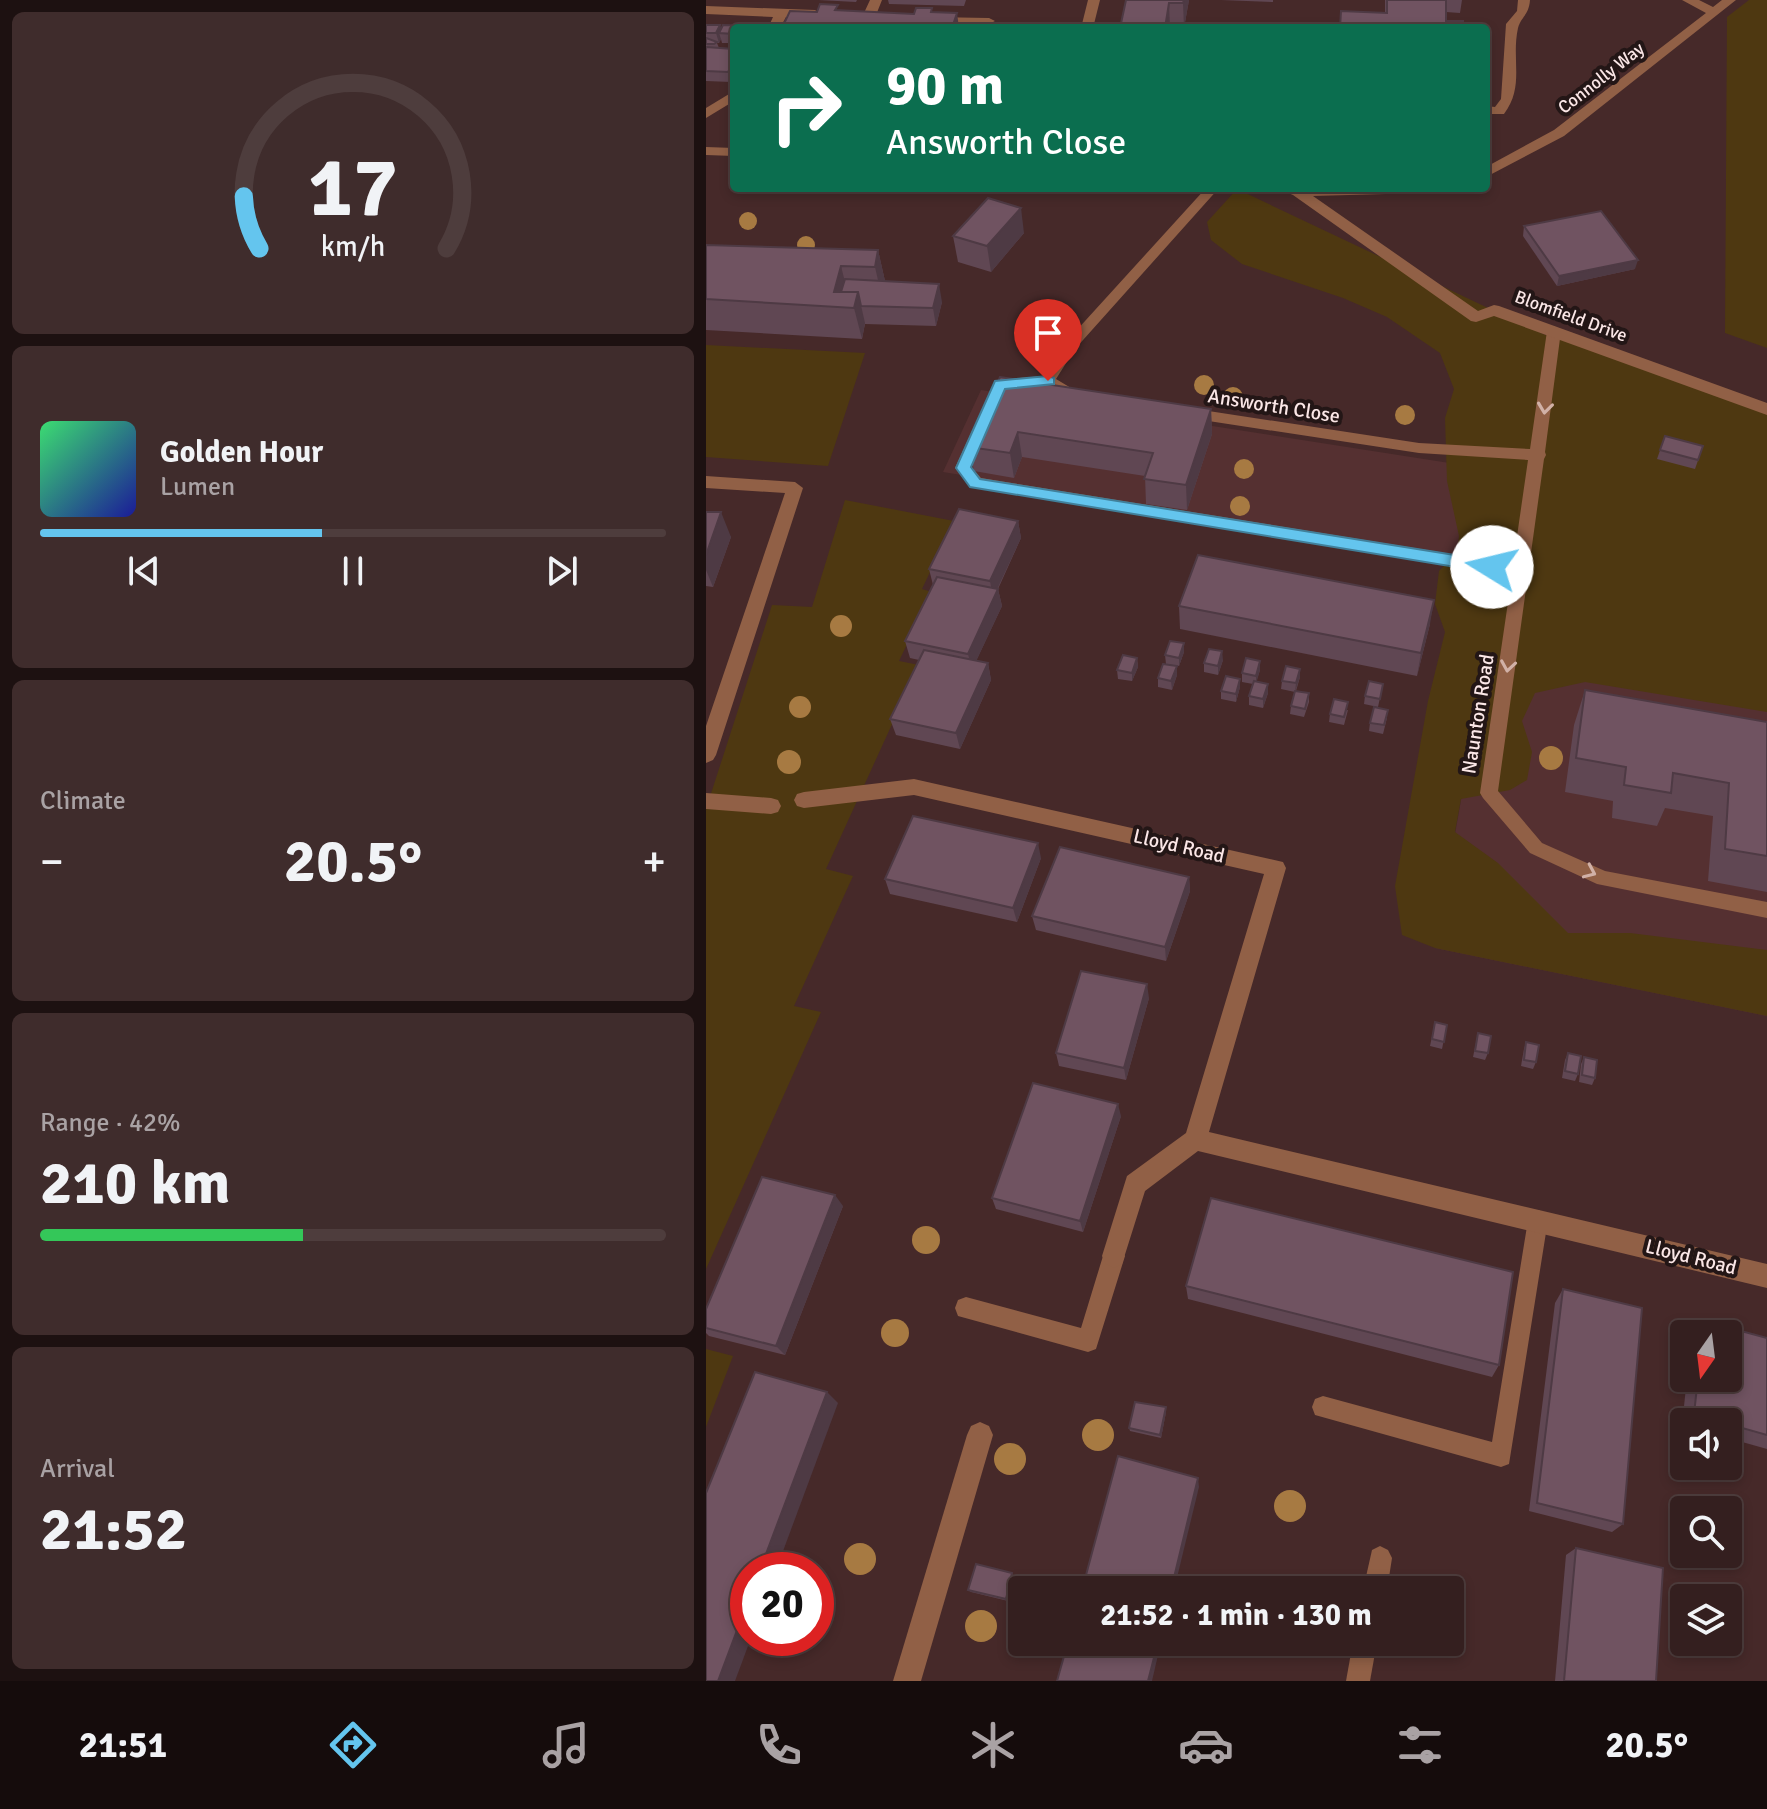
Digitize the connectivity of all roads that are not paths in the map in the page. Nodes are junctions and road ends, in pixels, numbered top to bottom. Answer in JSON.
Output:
{"nodes":[{"id":1,"x":876,"y":0,"type":"edge"},
{"id":2,"x":1094,"y":0,"type":"edge"},
{"id":3,"x":1524,"y":0,"type":"edge"},
{"id":4,"x":1688,"y":0,"type":"edge"},
{"id":5,"x":1730,"y":0,"type":"edge"},
{"id":6,"x":706,"y":10,"type":"edge"},
{"id":7,"x":1715,"y":12,"type":"junction"},
{"id":8,"x":781,"y":13,"type":"junction"},
{"id":9,"x":822,"y":14,"type":"edge"},
{"id":10,"x":838,"y":15,"type":"edge"},
{"id":11,"x":869,"y":17,"type":"junction"},
{"id":12,"x":885,"y":17,"type":"edge"},
{"id":13,"x":930,"y":19,"type":"edge"},
{"id":14,"x":989,"y":21,"type":"dead end"},
{"id":15,"x":776,"y":24,"type":"edge"},
{"id":16,"x":1088,"y":24,"type":"edge"},
{"id":17,"x":730,"y":98,"type":"edge"},
{"id":18,"x":1490,"y":110,"type":"edge"},
{"id":19,"x":706,"y":114,"type":"edge"},
{"id":20,"x":706,"y":151,"type":"edge"},
{"id":21,"x":730,"y":152,"type":"edge"},
{"id":22,"x":1490,"y":171,"type":"edge"},
{"id":23,"x":1209,"y":192,"type":"edge"},
{"id":24,"x":1294,"y":192,"type":"edge"},
{"id":25,"x":1554,"y":331,"type":"junction"},
{"id":26,"x":1048,"y":381,"type":"junction"},
{"id":27,"x":1085,"y":398,"type":"edge"},
{"id":28,"x":1767,"y":409,"type":"edge"},
{"id":29,"x":1175,"y":411,"type":"edge"},
{"id":30,"x":1539,"y":455,"type":"junction"},
{"id":31,"x":706,"y":482,"type":"edge"},
{"id":32,"x":1522,"y":571,"type":"junction"},
{"id":33,"x":706,"y":755,"type":"edge"},
{"id":34,"x":804,"y":800,"type":"dead end"},
{"id":35,"x":706,"y":801,"type":"edge"},
{"id":36,"x":771,"y":806,"type":"dead end"},
{"id":37,"x":1767,"y":910,"type":"edge"},
{"id":38,"x":1195,"y":1140,"type":"junction"},
{"id":39,"x":1538,"y":1220,"type":"junction"},
{"id":40,"x":1114,"y":1256,"type":"joint"},
{"id":41,"x":1767,"y":1276,"type":"edge"},
{"id":42,"x":966,"y":1308,"type":"dead end"},
{"id":43,"x":1323,"y":1407,"type":"dead end"},
{"id":44,"x":980,"y":1435,"type":"dead end"},
{"id":45,"x":1380,"y":1558,"type":"dead end"},
{"id":46,"x":1377,"y":1576,"type":"edge"},
{"id":47,"x":1362,"y":1656,"type":"edge"},
{"id":48,"x":907,"y":1681,"type":"edge"},
{"id":49,"x":1358,"y":1681,"type":"edge"}],
"edges":[{"from":1,"to":11,"type":"street"},
{"from":2,"to":16,"type":"street"},
{"from":3,"to":18,"type":"street"},
{"from":4,"to":7,"type":"street"},
{"from":5,"to":7,"type":"street","name":"Connolly Way"},
{"from":6,"to":8,"type":"street"},
{"from":7,"to":22,"type":"street","name":"Connolly Way"},
{"from":8,"to":9,"type":"street"},
{"from":8,"to":15,"type":"street"},
{"from":10,"to":11,"type":"street"},
{"from":11,"to":12,"type":"lane"},
{"from":13,"to":14,"type":"lane"},
{"from":17,"to":19,"type":"street"},
{"from":20,"to":21,"type":"lane"},
{"from":23,"to":26,"type":"lane"},
{"from":24,"to":25,"type":"street","name":"Blomfield Drive"},
{"from":25,"to":28,"type":"street","name":"Blomfield Drive"},
{"from":25,"to":30,"type":"lane","name":"Naunton Road","one_way":true},
{"from":26,"to":27,"type":"lane"},
{"from":26,"to":32,"type":"lane"},
{"from":29,"to":30,"type":"lane","name":"Answorth Close"},
{"from":30,"to":32,"type":"lane","name":"Naunton Road"},
{"from":31,"to":33,"type":"street"},
{"from":32,"to":37,"type":"lane","name":"Naunton Road","one_way":true},
{"from":34,"to":38,"type":"street","name":"Lloyd Road"},
{"from":35,"to":36,"type":"street"},
{"from":38,"to":39,"type":"street","name":"Lloyd Road"},
{"from":38,"to":40,"type":"street"},
{"from":39,"to":41,"type":"street","name":"Lloyd Road"},
{"from":39,"to":43,"type":"lane"},
{"from":40,"to":42,"type":"lane"},
{"from":44,"to":48,"type":"street"},
{"from":45,"to":46,"type":"lane"},
{"from":47,"to":49,"type":"lane"}]}
